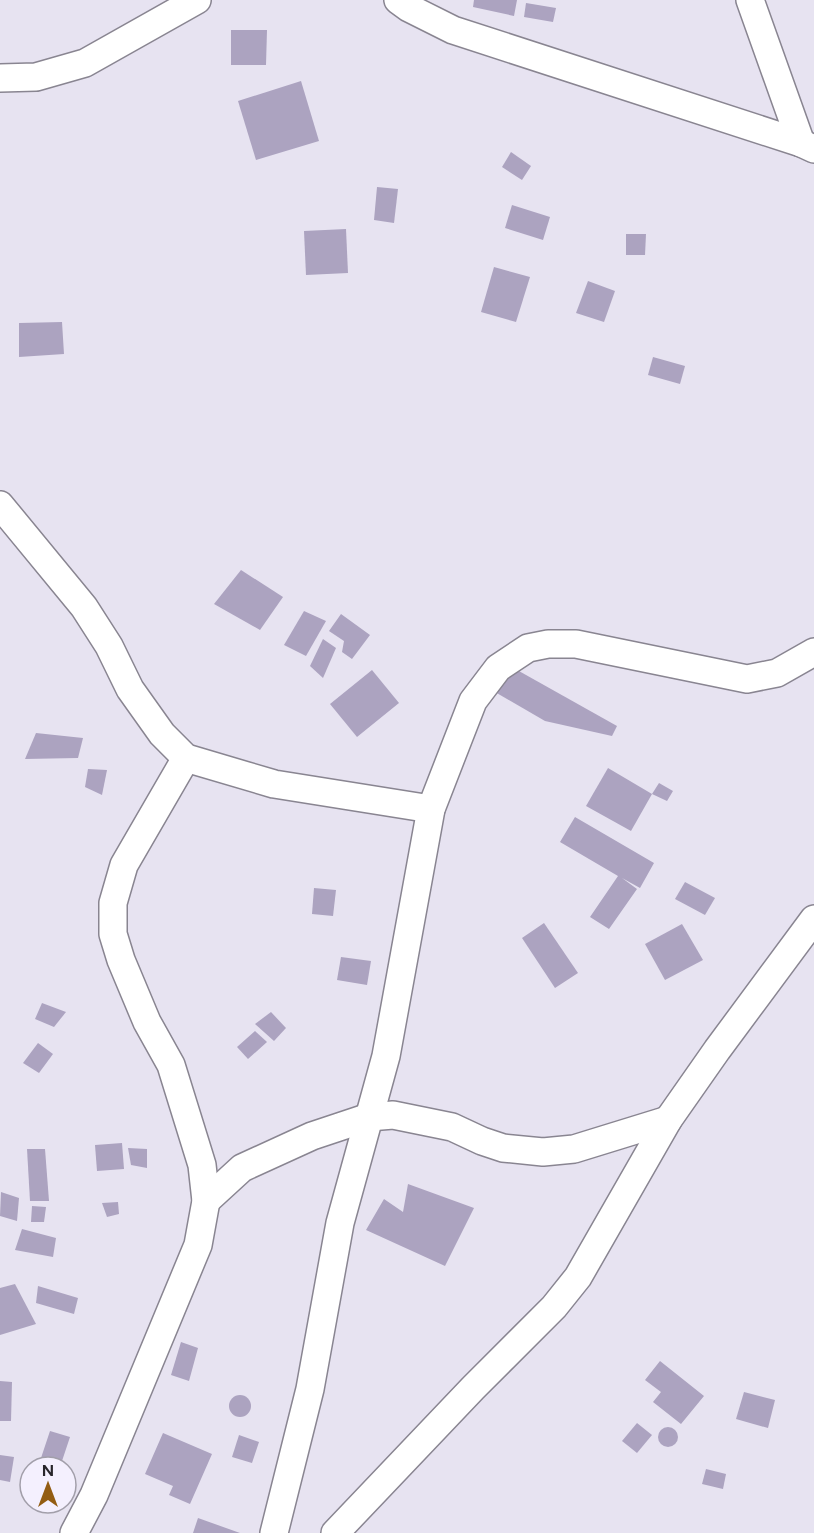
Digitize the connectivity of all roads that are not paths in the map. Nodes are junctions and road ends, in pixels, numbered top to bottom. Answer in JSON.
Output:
{"nodes":[{"id":1,"x":197,"y":0,"type":"edge"},
{"id":2,"x":398,"y":0,"type":"edge"},
{"id":3,"x":750,"y":0,"type":"edge"},
{"id":4,"x":0,"y":78,"type":"edge"},
{"id":5,"x":807,"y":146,"type":"edge"},
{"id":6,"x":1,"y":507,"type":"edge"},
{"id":7,"x":814,"y":652,"type":"edge"},
{"id":8,"x":186,"y":758,"type":"junction"},
{"id":9,"x":431,"y":809,"type":"junction"},
{"id":10,"x":814,"y":919,"type":"edge"},
{"id":11,"x":369,"y":1117,"type":"junction"},
{"id":12,"x":668,"y":1120,"type":"junction"},
{"id":13,"x":206,"y":1201,"type":"junction"},
{"id":14,"x":74,"y":1533,"type":"edge"},
{"id":15,"x":274,"y":1533,"type":"edge"},
{"id":16,"x":335,"y":1533,"type":"edge"}],
"edges":[{"from":1,"to":4,"type":"street"},
{"from":2,"to":5,"type":"street"},
{"from":3,"to":5,"type":"street"},
{"from":6,"to":8,"type":"street"},
{"from":7,"to":9,"type":"street"},
{"from":8,"to":9,"type":"street"},
{"from":8,"to":13,"type":"street"},
{"from":9,"to":11,"type":"street"},
{"from":10,"to":12,"type":"street"},
{"from":11,"to":12,"type":"street"},
{"from":11,"to":13,"type":"street"},
{"from":11,"to":15,"type":"street"},
{"from":12,"to":16,"type":"street"},
{"from":13,"to":14,"type":"street"}]}
